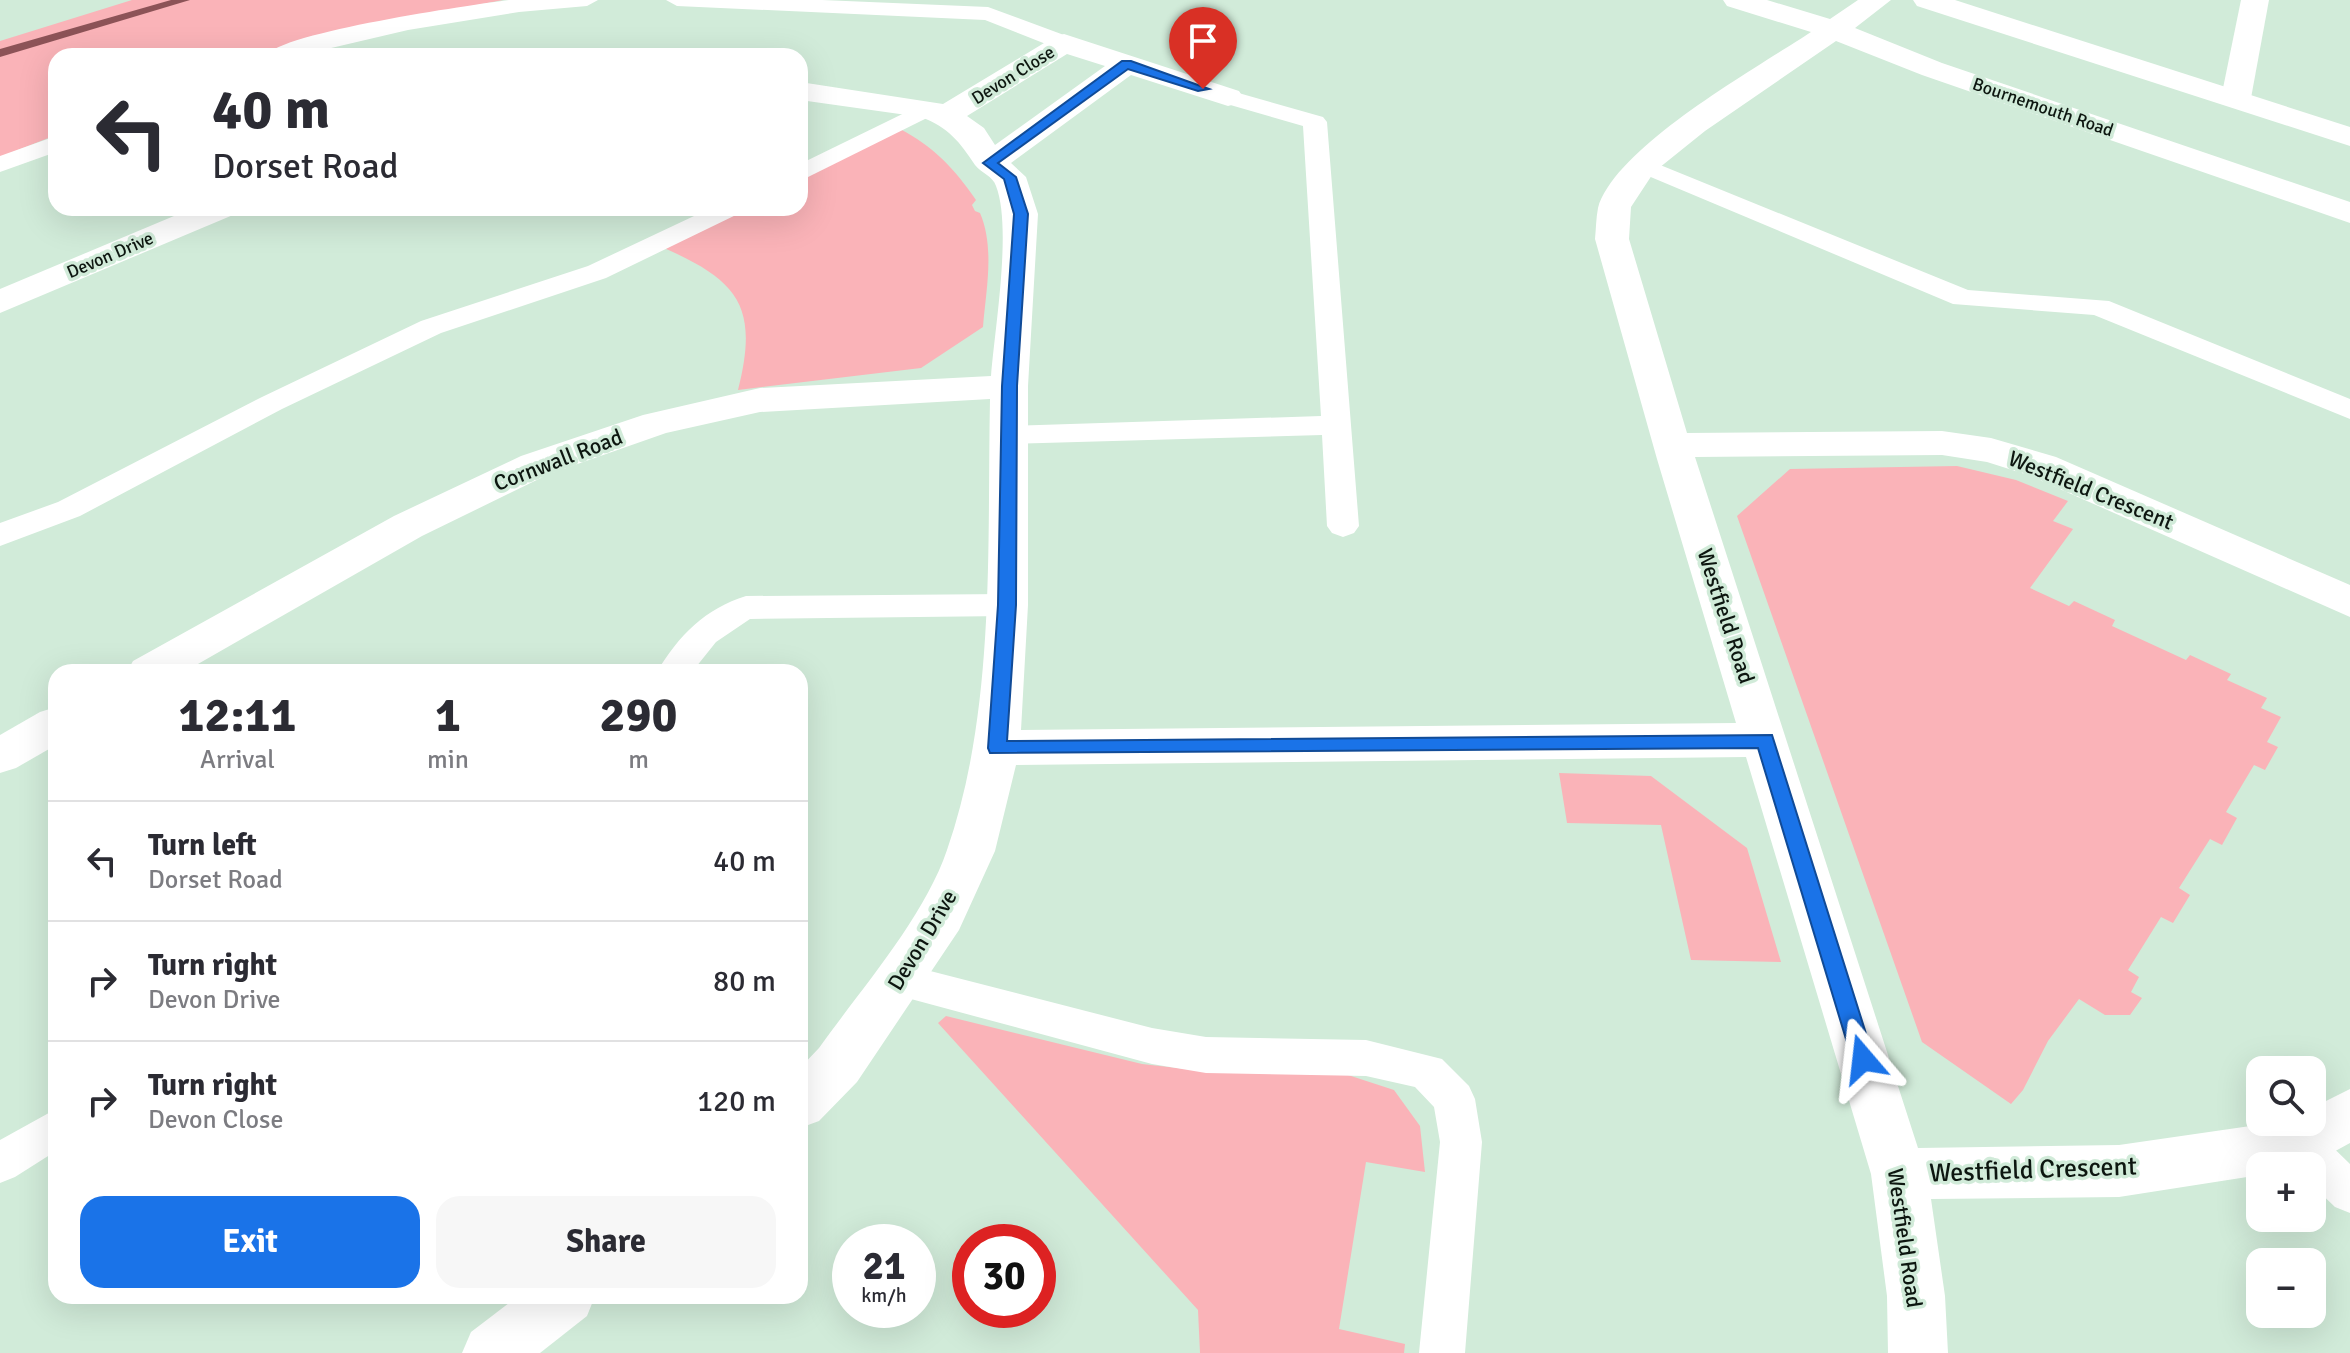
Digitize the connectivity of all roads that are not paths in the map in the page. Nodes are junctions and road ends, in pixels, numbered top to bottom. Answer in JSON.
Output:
{"nodes":[{"id":1,"x":587,"y":0,"type":"edge"},
{"id":2,"x":677,"y":0,"type":"edge"},
{"id":3,"x":1737,"y":0,"type":"edge"},
{"id":4,"x":1877,"y":0,"type":"edge"},
{"id":5,"x":1927,"y":0,"type":"edge"},
{"id":6,"x":2255,"y":0,"type":"edge"},
{"id":7,"x":1833,"y":29,"type":"junction"},
{"id":8,"x":1064,"y":43,"type":"junction"},
{"id":9,"x":297,"y":48,"type":"edge"},
{"id":10,"x":1127,"y":64,"type":"junction"},
{"id":11,"x":808,"y":92,"type":"edge"},
{"id":12,"x":1228,"y":97,"type":"joint"},
{"id":13,"x":2236,"y":98,"type":"junction"},
{"id":14,"x":936,"y":112,"type":"junction"},
{"id":15,"x":2350,"y":137,"type":"edge"},
{"id":16,"x":48,"y":146,"type":"edge"},
{"id":17,"x":990,"y":163,"type":"junction"},
{"id":18,"x":0,"y":165,"type":"edge"},
{"id":19,"x":1643,"y":165,"type":"junction"},
{"id":20,"x":808,"y":170,"type":"edge"},
{"id":21,"x":2350,"y":213,"type":"edge"},
{"id":22,"x":202,"y":216,"type":"edge"},
{"id":23,"x":714,"y":216,"type":"edge"},
{"id":24,"x":0,"y":302,"type":"edge"},
{"id":25,"x":1009,"y":386,"type":"junction"},
{"id":26,"x":2350,"y":410,"type":"edge"},
{"id":27,"x":1337,"y":425,"type":"junction"},
{"id":28,"x":1009,"y":435,"type":"junction"},
{"id":29,"x":1672,"y":445,"type":"junction"},
{"id":30,"x":1343,"y":526,"type":"dead end"},
{"id":31,"x":0,"y":535,"type":"edge"},
{"id":32,"x":2350,"y":602,"type":"edge"},
{"id":33,"x":1007,"y":605,"type":"junction"},
{"id":34,"x":163,"y":664,"type":"edge"},
{"id":35,"x":680,"y":664,"type":"edge"},
{"id":36,"x":48,"y":729,"type":"edge"},
{"id":37,"x":1765,"y":740,"type":"junction"},
{"id":38,"x":997,"y":748,"type":"junction"},
{"id":39,"x":0,"y":756,"type":"edge"},
{"id":40,"x":899,"y":980,"type":"junction"},
{"id":41,"x":808,"y":1096,"type":"edge"},
{"id":42,"x":2350,"y":1114,"type":"edge"},
{"id":43,"x":48,"y":1133,"type":"edge"},
{"id":44,"x":2300,"y":1144,"type":"junction"},
{"id":45,"x":0,"y":1163,"type":"edge"},
{"id":46,"x":1899,"y":1174,"type":"junction"},
{"id":47,"x":2350,"y":1193,"type":"edge"},
{"id":48,"x":556,"y":1304,"type":"edge"},
{"id":49,"x":492,"y":1353,"type":"edge"},
{"id":50,"x":1442,"y":1353,"type":"edge"},
{"id":51,"x":1918,"y":1353,"type":"edge"}],
"edges":[{"from":1,"to":9,"type":"lane"},
{"from":2,"to":8,"type":"lane"},
{"from":3,"to":7,"type":"street","name":"Bournemouth Road"},
{"from":4,"to":7,"type":"street","name":"Westfield Road"},
{"from":5,"to":13,"type":"street"},
{"from":6,"to":13,"type":"street"},
{"from":7,"to":19,"type":"street","name":"Westfield Road"},
{"from":7,"to":21,"type":"street","name":"Bournemouth Road"},
{"from":8,"to":10,"type":"street","name":"Devon Close"},
{"from":8,"to":14,"type":"street","name":"Devon Close"},
{"from":10,"to":12,"type":"street","name":"Devon Close"},
{"from":10,"to":17,"type":"street"},
{"from":11,"to":14,"type":"street"},
{"from":12,"to":27,"type":"lane"},
{"from":13,"to":15,"type":"street"},
{"from":14,"to":17,"type":"street","name":"Devon Drive"},
{"from":14,"to":20,"type":"lane"},
{"from":16,"to":18,"type":"lane"},
{"from":17,"to":25,"type":"street","name":"Devon Drive"},
{"from":19,"to":26,"type":"lane"},
{"from":19,"to":29,"type":"street","name":"Westfield Road"},
{"from":22,"to":24,"type":"street","name":"Devon Drive"},
{"from":23,"to":31,"type":"lane"},
{"from":25,"to":28,"type":"street","name":"Devon Drive"},
{"from":25,"to":34,"type":"street","name":"Cornwall Road"},
{"from":27,"to":28,"type":"lane"},
{"from":27,"to":30,"type":"lane"},
{"from":28,"to":33,"type":"street","name":"Devon Drive"},
{"from":29,"to":32,"type":"street","name":"Westfield Crescent"},
{"from":29,"to":37,"type":"street","name":"Westfield Road"},
{"from":33,"to":35,"type":"lane"},
{"from":33,"to":38,"type":"street","name":"Devon Drive"},
{"from":36,"to":39,"type":"street"},
{"from":37,"to":38,"type":"street"},
{"from":37,"to":46,"type":"street","name":"Westfield Road"},
{"from":38,"to":40,"type":"street","name":"Devon Drive"},
{"from":40,"to":41,"type":"street","name":"Devon Drive"},
{"from":40,"to":50,"type":"lane"},
{"from":42,"to":44,"type":"street","name":"Westfield Crescent"},
{"from":43,"to":45,"type":"lane"},
{"from":44,"to":46,"type":"street","name":"Westfield Crescent"},
{"from":44,"to":47,"type":"lane"},
{"from":46,"to":51,"type":"street","name":"Westfield Road"},
{"from":48,"to":49,"type":"street"}]}
